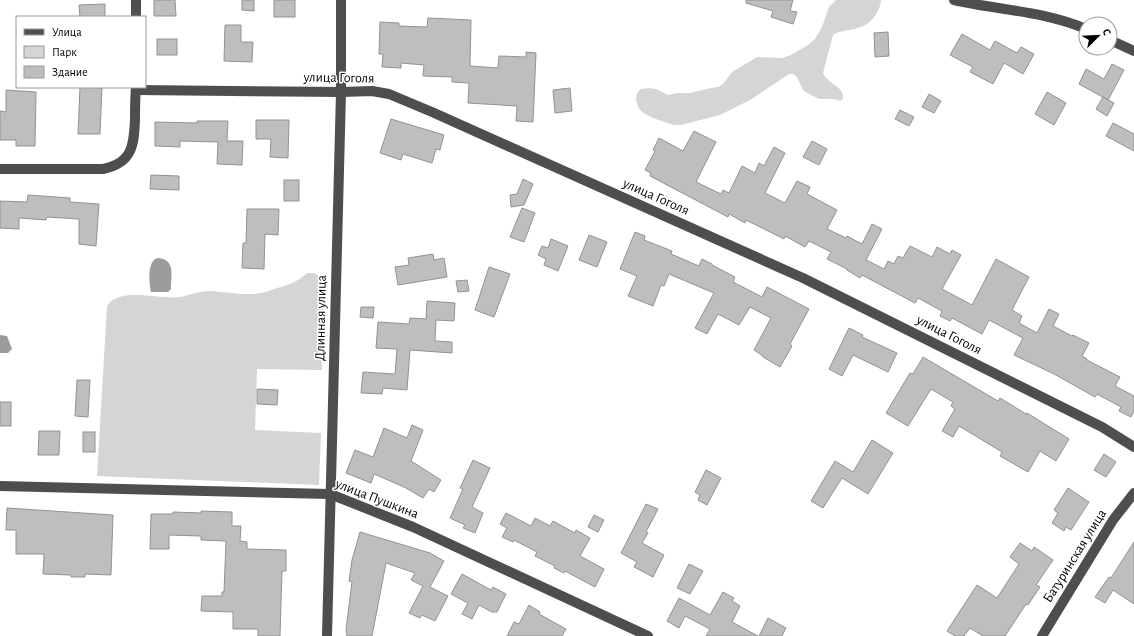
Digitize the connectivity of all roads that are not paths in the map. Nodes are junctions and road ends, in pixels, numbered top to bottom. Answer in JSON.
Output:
{"nodes":[{"id":1,"x":136,"y":0,"type":"edge"},
{"id":2,"x":341,"y":0,"type":"edge"},
{"id":3,"x":954,"y":0,"type":"edge"},
{"id":4,"x":136,"y":16,"type":"edge"},
{"id":5,"x":1078,"y":26,"type":"edge"},
{"id":6,"x":1118,"y":44,"type":"edge"},
{"id":7,"x":1134,"y":51,"type":"edge"},
{"id":8,"x":136,"y":88,"type":"edge"},
{"id":9,"x":340,"y":92,"type":"junction"},
{"id":10,"x":0,"y":169,"type":"edge"},
{"id":11,"x":1134,"y":447,"type":"edge"},
{"id":12,"x":0,"y":486,"type":"edge"},
{"id":13,"x":1134,"y":493,"type":"edge"},
{"id":14,"x":330,"y":494,"type":"junction"},
{"id":15,"x":327,"y":636,"type":"edge"},
{"id":16,"x":648,"y":636,"type":"edge"},
{"id":17,"x":1042,"y":636,"type":"edge"}],
"edges":[{"from":1,"to":4,"type":"street"},
{"from":2,"to":9,"type":"street","name":"Длинная улица"},
{"from":3,"to":5,"type":"street"},
{"from":6,"to":7,"type":"street"},
{"from":8,"to":9,"type":"street","name":"улица Гоголя"},
{"from":8,"to":10,"type":"street"},
{"from":9,"to":11,"type":"street","name":"улица Гоголя"},
{"from":9,"to":14,"type":"street","name":"Длинная улица"},
{"from":12,"to":14,"type":"street","name":"улица Пушкина"},
{"from":13,"to":17,"type":"street","name":"Батуринская улица"},
{"from":14,"to":15,"type":"street","name":"Длинная улица"},
{"from":14,"to":16,"type":"street","name":"улица Пушкина"}]}
